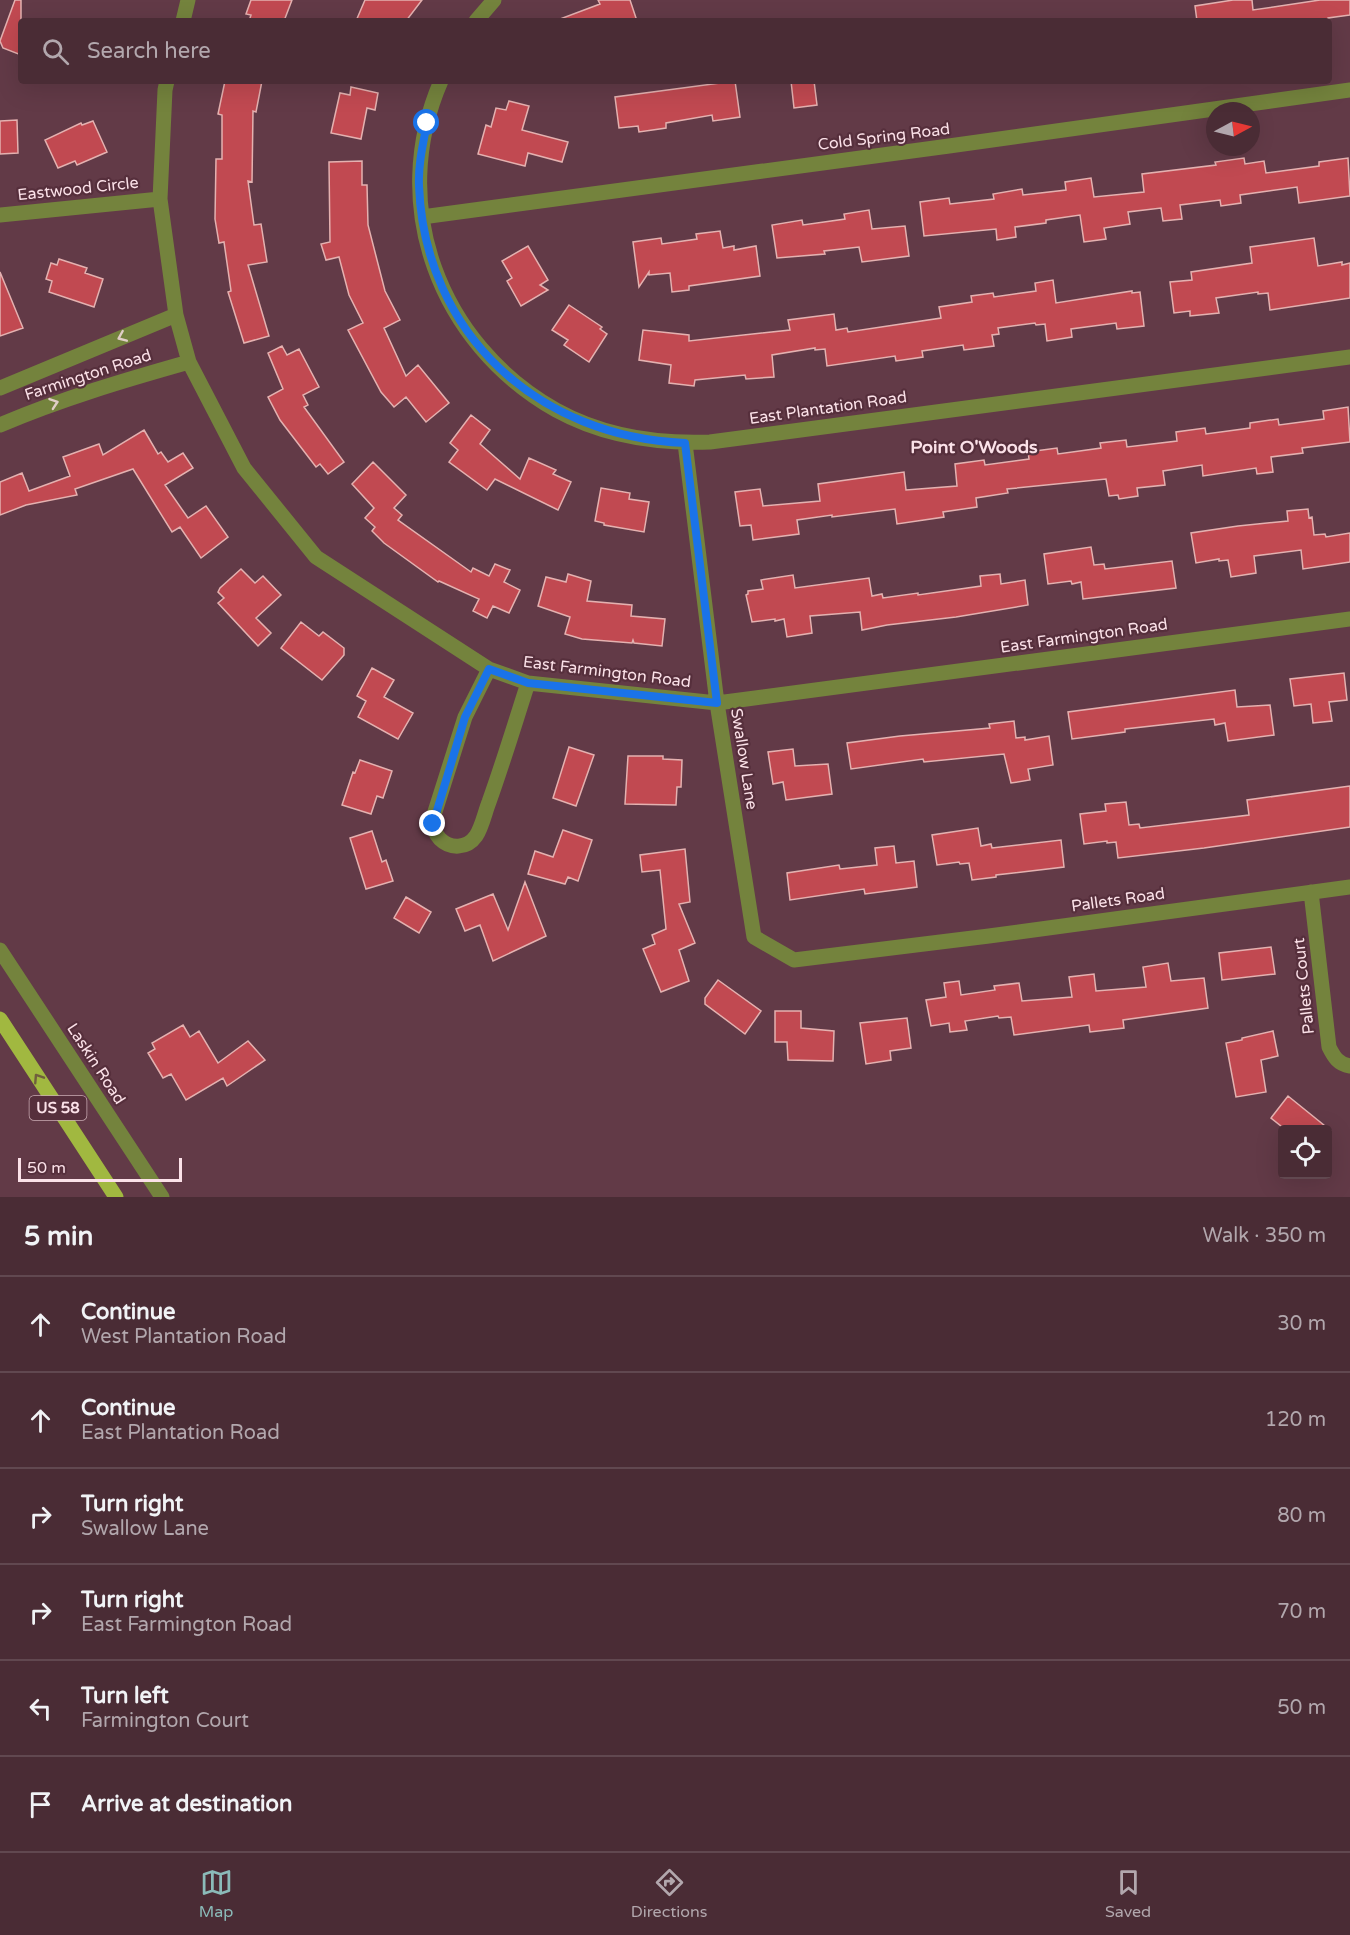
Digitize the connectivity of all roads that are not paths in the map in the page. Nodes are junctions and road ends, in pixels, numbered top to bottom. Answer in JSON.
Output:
{"nodes":[{"id":1,"x":189,"y":0,"type":"edge"},
{"id":2,"x":494,"y":0,"type":"edge"},
{"id":3,"x":184,"y":18,"type":"edge"},
{"id":4,"x":479,"y":18,"type":"edge"},
{"id":5,"x":167,"y":84,"type":"edge"},
{"id":6,"x":440,"y":84,"type":"edge"},
{"id":7,"x":1350,"y":90,"type":"edge"},
{"id":8,"x":160,"y":199,"type":"junction"},
{"id":9,"x":0,"y":215,"type":"edge"},
{"id":10,"x":422,"y":217,"type":"junction"},
{"id":11,"x":176,"y":315,"type":"junction"},
{"id":12,"x":1350,"y":357,"type":"edge"},
{"id":13,"x":189,"y":362,"type":"junction"},
{"id":14,"x":0,"y":388,"type":"edge"},
{"id":15,"x":0,"y":425,"type":"edge"},
{"id":16,"x":685,"y":443,"type":"junction"},
{"id":17,"x":1350,"y":619,"type":"edge"},
{"id":18,"x":489,"y":669,"type":"junction"},
{"id":19,"x":528,"y":683,"type":"junction"},
{"id":20,"x":717,"y":703,"type":"junction"},
{"id":21,"x":1350,"y":887,"type":"edge"},
{"id":22,"x":1311,"y":891,"type":"junction"},
{"id":23,"x":891,"y":948,"type":"joint"},
{"id":24,"x":0,"y":950,"type":"edge"},
{"id":25,"x":0,"y":1019,"type":"edge"},
{"id":26,"x":1350,"y":1066,"type":"edge"},
{"id":27,"x":116,"y":1197,"type":"edge"},
{"id":28,"x":162,"y":1197,"type":"edge"}],
"edges":[{"from":1,"to":3,"type":"street"},
{"from":2,"to":4,"type":"street"},
{"from":5,"to":8,"type":"street","name":"East Farmington Road"},
{"from":6,"to":10,"type":"street","name":"East Plantation Road"},
{"from":7,"to":10,"type":"street","name":"Cold Spring Road"},
{"from":8,"to":9,"type":"street","name":"Eastwood Circle"},
{"from":8,"to":11,"type":"street","name":"East Farmington Road"},
{"from":10,"to":16,"type":"street","name":"East Plantation Road"},
{"from":11,"to":13,"type":"street","name":"East Farmington Road"},
{"from":11,"to":14,"type":"street","name":"Farmington Road","one_way":true},
{"from":12,"to":16,"type":"street","name":"East Plantation Road"},
{"from":15,"to":13,"type":"street","name":"Farmington Road","one_way":true},
{"from":13,"to":18,"type":"street","name":"East Farmington Road"},
{"from":16,"to":20,"type":"street","name":"Swallow Lane"},
{"from":17,"to":20,"type":"street","name":"East Farmington Road"},
{"from":18,"to":19,"type":"street","name":"East Farmington Road"},
{"from":18,"to":19,"type":"street"},
{"from":19,"to":20,"type":"street","name":"East Farmington Road"},
{"from":20,"to":23,"type":"street","name":"Swallow Lane"},
{"from":21,"to":22,"type":"street","name":"Pallets Road"},
{"from":22,"to":23,"type":"street","name":"Pallets Road"},
{"from":22,"to":26,"type":"street","name":"Pallets Court"},
{"from":24,"to":28,"type":"street","name":"Laskin Road"},
{"from":27,"to":25,"type":"main road","number":"US 58","one_way":true}]}
